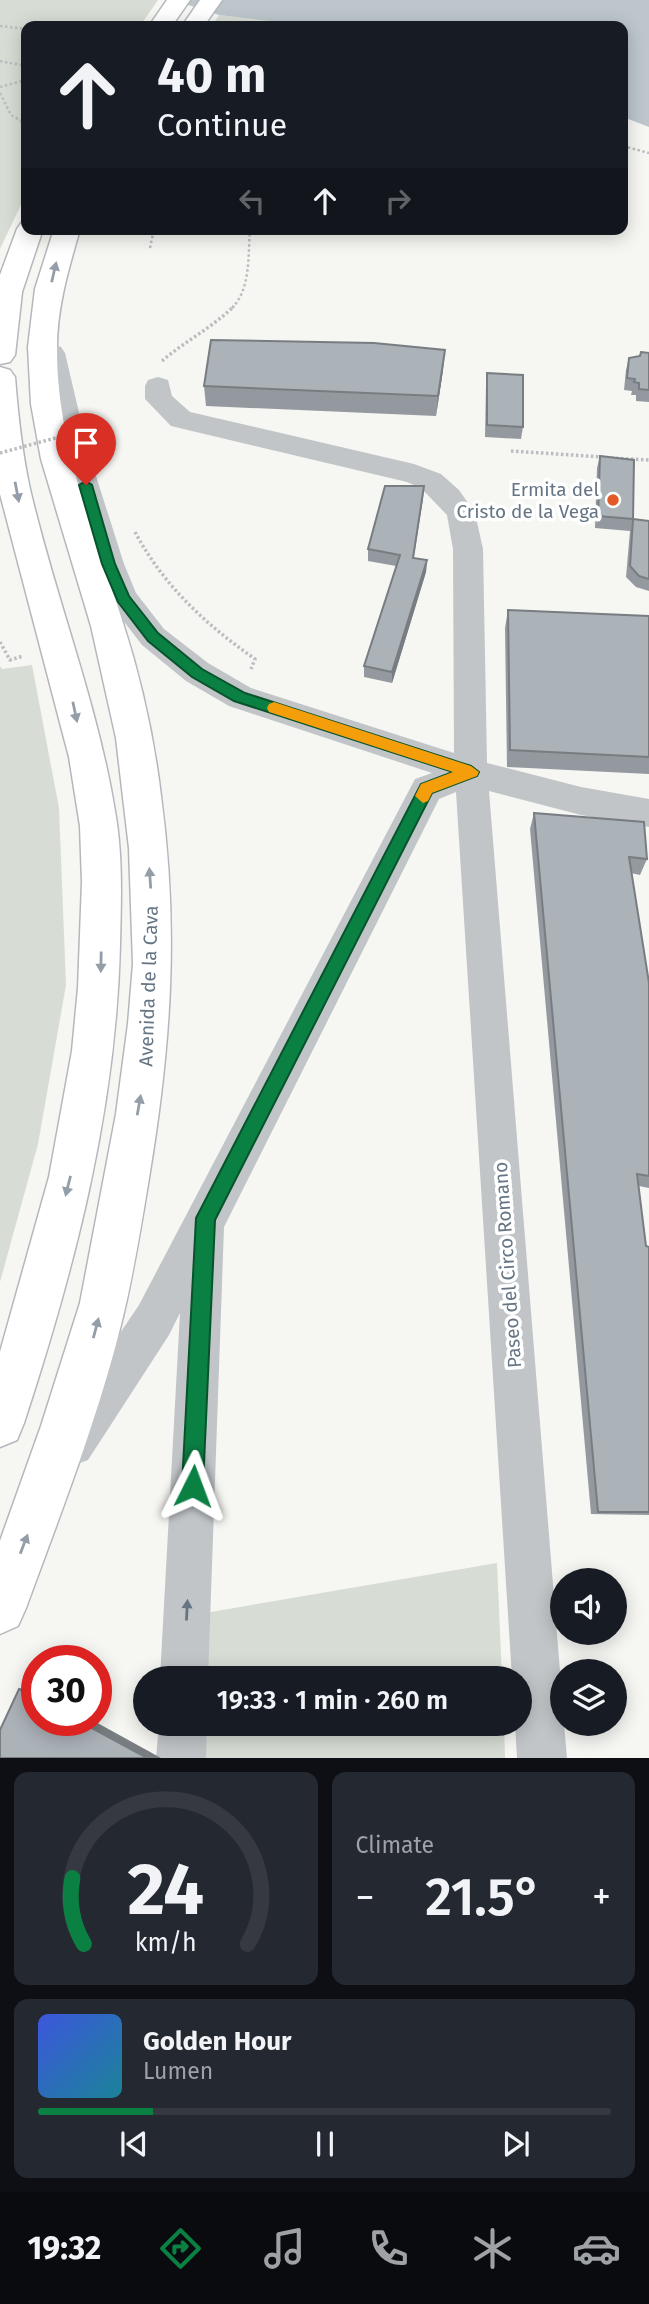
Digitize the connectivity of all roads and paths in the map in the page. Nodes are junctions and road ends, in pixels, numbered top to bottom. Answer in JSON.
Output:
{"nodes":[{"id":1,"x":179,"y":0,"type":"edge"},
{"id":2,"x":211,"y":0,"type":"edge"},
{"id":3,"x":164,"y":21,"type":"edge"},
{"id":4,"x":196,"y":21,"type":"edge"},
{"id":5,"x":0,"y":26,"type":"edge"},
{"id":6,"x":21,"y":28,"type":"edge"},
{"id":7,"x":0,"y":61,"type":"edge"},
{"id":8,"x":21,"y":65,"type":"edge"},
{"id":9,"x":21,"y":81,"type":"edge"},
{"id":10,"x":0,"y":87,"type":"edge"},
{"id":11,"x":0,"y":93,"type":"edge"},
{"id":12,"x":21,"y":121,"type":"edge"},
{"id":13,"x":628,"y":147,"type":"edge"},
{"id":14,"x":649,"y":153,"type":"edge"},
{"id":15,"x":28,"y":235,"type":"edge"},
{"id":16,"x":65,"y":235,"type":"edge"},
{"id":17,"x":153,"y":235,"type":"edge"},
{"id":18,"x":250,"y":235,"type":"edge"},
{"id":19,"x":150,"y":248,"type":"dead end"},
{"id":20,"x":44,"y":316,"type":"junction"},
{"id":21,"x":0,"y":355,"type":"edge"},
{"id":22,"x":0,"y":377,"type":"edge"},
{"id":23,"x":158,"y":386,"type":"joint"},
{"id":24,"x":97,"y":440,"type":"dead end"},
{"id":25,"x":511,"y":451,"type":"dead end"},
{"id":26,"x":0,"y":453,"type":"edge"},
{"id":27,"x":649,"y":460,"type":"edge"},
{"id":28,"x":132,"y":526,"type":"dead end"},
{"id":29,"x":0,"y":642,"type":"edge"},
{"id":30,"x":10,"y":660,"type":"dead end"},
{"id":31,"x":240,"y":697,"type":"junction"},
{"id":32,"x":471,"y":772,"type":"junction"},
{"id":33,"x":649,"y":813,"type":"edge"},
{"id":34,"x":206,"y":1218,"type":"junction"},
{"id":35,"x":0,"y":1423,"type":"edge"},
{"id":36,"x":49,"y":1479,"type":"junction"},
{"id":37,"x":0,"y":1608,"type":"edge"},
{"id":38,"x":185,"y":1666,"type":"edge"},
{"id":39,"x":182,"y":1736,"type":"edge"},
{"id":40,"x":181,"y":1758,"type":"edge"},
{"id":41,"x":542,"y":1758,"type":"edge"}],
"edges":[{"from":1,"to":3,"type":"main road"},
{"from":2,"to":4,"type":"main road"},
{"from":5,"to":6,"type":"path"},
{"from":7,"to":8,"type":"path"},
{"from":9,"to":10,"type":"path"},
{"from":11,"to":12,"type":"path"},
{"from":13,"to":14,"type":"path"},
{"from":15,"to":21,"type":"main road"},
{"from":20,"to":16,"type":"main road","name":"Avenida de la Cava","one_way":true},
{"from":17,"to":19,"type":"path"},
{"from":18,"to":23,"type":"path"},
{"from":20,"to":31,"type":"street","name":"Avenida de la Cava"},
{"from":36,"to":20,"type":"main road","name":"Avenida de la Cava","one_way":true},
{"from":22,"to":35,"type":"main road","one_way":true},
{"from":23,"to":32,"type":"street","name":"Paseo del Circo Romano"},
{"from":24,"to":26,"type":"path","bridge":true},
{"from":25,"to":27,"type":"path"},
{"from":28,"to":31,"type":"path"},
{"from":29,"to":30,"type":"path"},
{"from":31,"to":32,"type":"street","name":"Avenida de la Cava"},
{"from":32,"to":33,"type":"street","name":"Avenida de la Cava"},
{"from":32,"to":34,"type":"street"},
{"from":32,"to":41,"type":"street","name":"Paseo del Circo Romano"},
{"from":34,"to":36,"type":"street"},
{"from":38,"to":34,"type":"street","one_way":true},
{"from":37,"to":36,"type":"main road","name":"Avenida de la Cava","one_way":true},
{"from":39,"to":40,"type":"street"}]}
